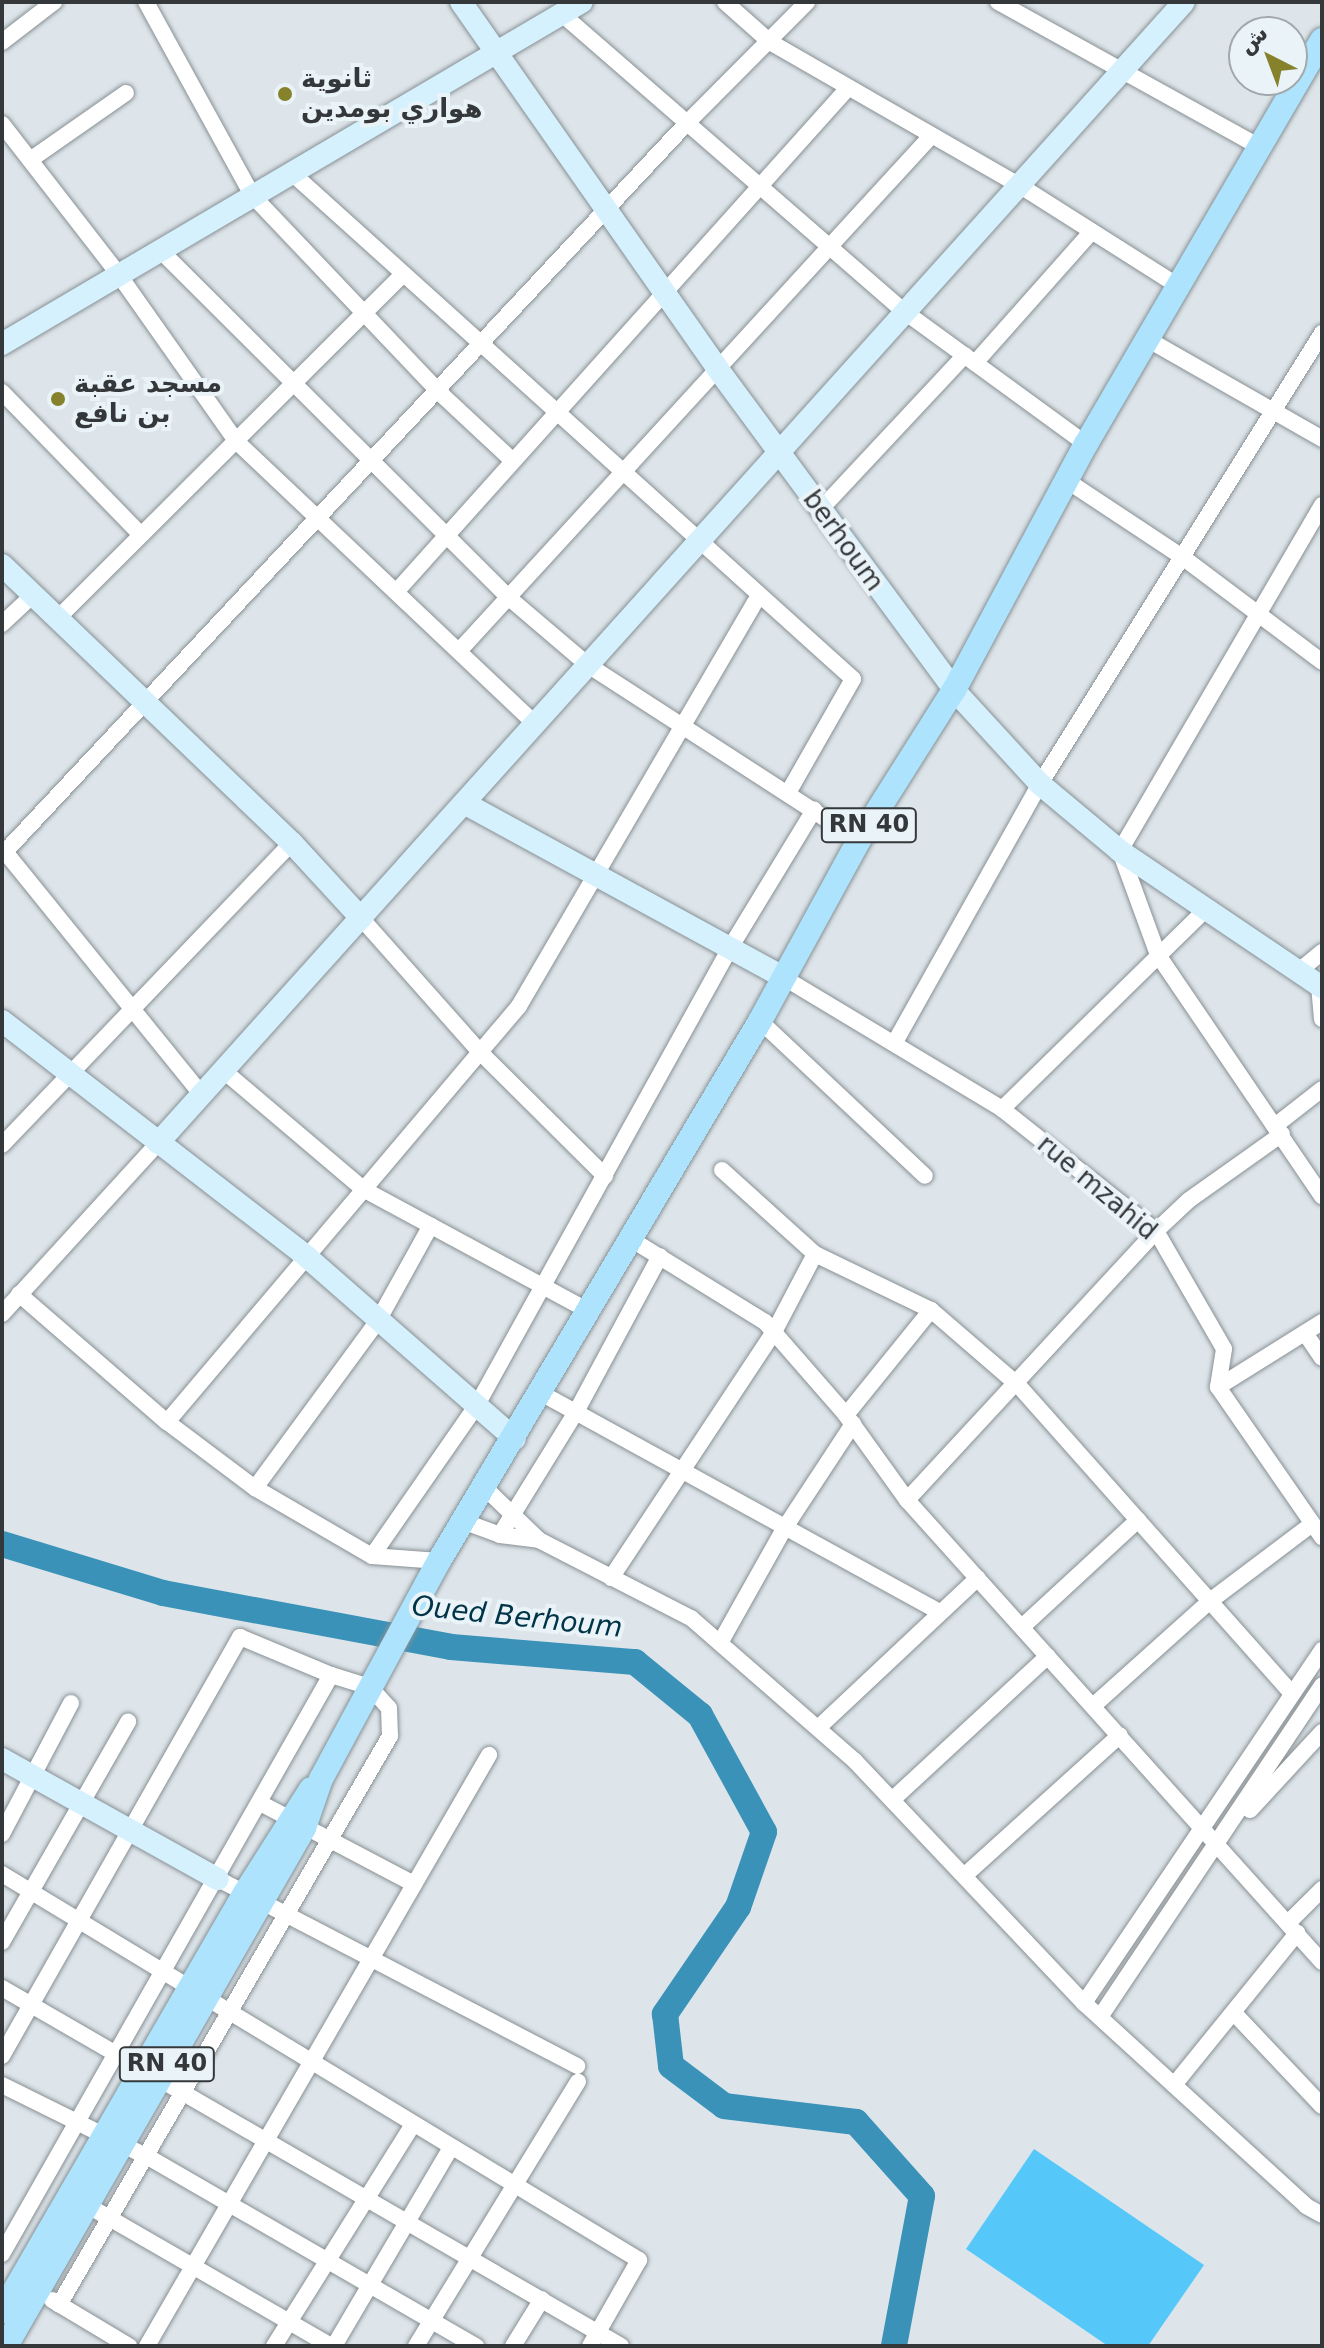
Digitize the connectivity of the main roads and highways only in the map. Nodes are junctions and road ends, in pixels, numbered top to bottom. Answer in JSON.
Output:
{"nodes":[{"id":1,"x":1322,"y":40,"type":"edge"},
{"id":2,"x":112,"y":2140,"type":"junction"},
{"id":3,"x":27,"y":2286,"type":"junction"},
{"id":4,"x":2,"y":2312,"type":"edge"},
{"id":5,"x":6,"y":2346,"type":"edge"}],
"edges":[{"from":1,"to":2,"type":"main road","number":"RN 40"},
{"from":2,"to":3,"type":"main road","number":"RN 40"},
{"from":2,"to":3,"type":"main road","number":"RN 40"},
{"from":3,"to":4,"type":"main road","number":"RN 40"},
{"from":3,"to":5,"type":"main road","number":"RN 40"}]}
